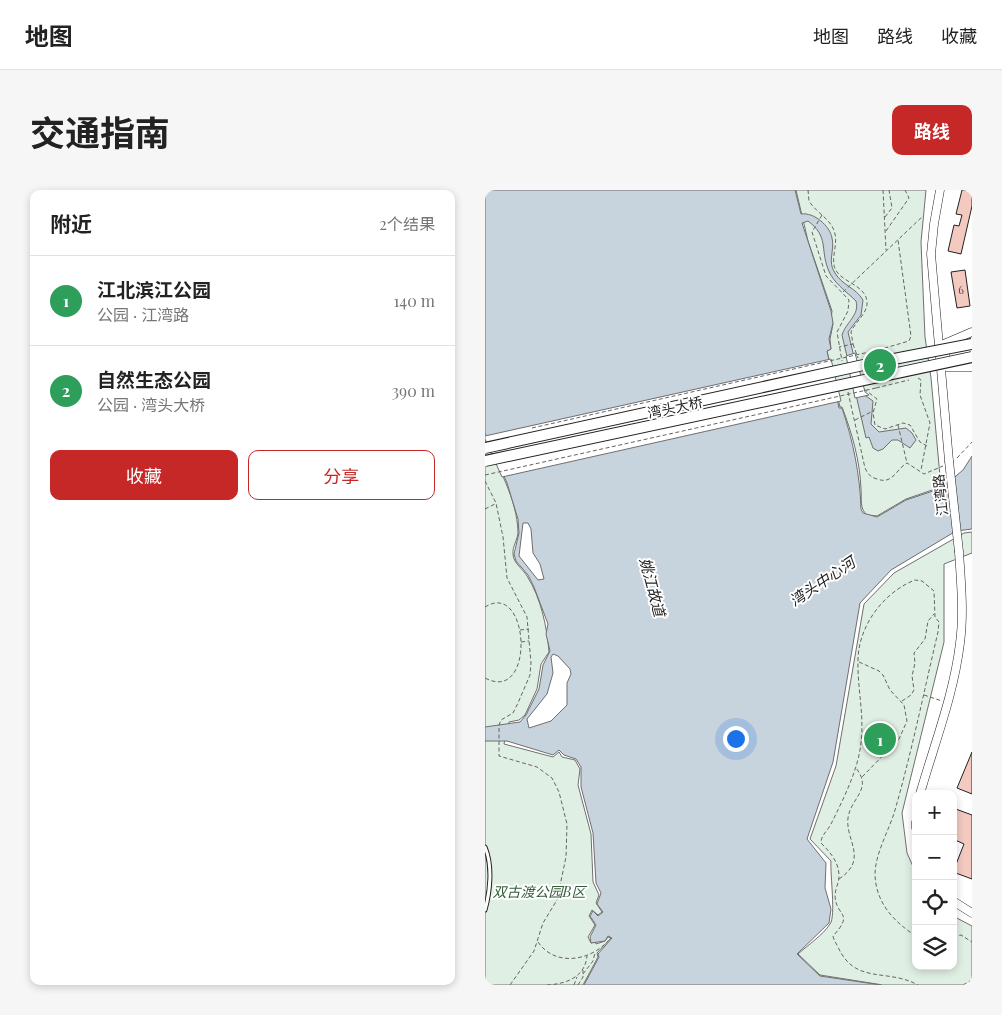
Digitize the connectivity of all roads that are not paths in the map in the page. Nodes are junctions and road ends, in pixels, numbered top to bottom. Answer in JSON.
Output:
{"nodes":[{"id":1,"x":940,"y":190,"type":"edge"},
{"id":2,"x":972,"y":332,"type":"edge"},
{"id":3,"x":972,"y":344,"type":"edge"},
{"id":4,"x":972,"y":357,"type":"edge"},
{"id":5,"x":972,"y":367,"type":"edge"},
{"id":6,"x":485,"y":448,"type":"edge"},
{"id":7,"x":485,"y":461,"type":"edge"},
{"id":8,"x":921,"y":790,"type":"edge"},
{"id":9,"x":485,"y":847,"type":"edge"},
{"id":10,"x":957,"y":904,"type":"edge"},
{"id":11,"x":485,"y":910,"type":"edge"},
{"id":12,"x":972,"y":913,"type":"edge"}],
"edges":[{"from":1,"to":8,"type":"street","name":"江湾路","bridge":true},
{"from":2,"to":5,"type":"street"},
{"from":3,"to":6,"type":"main road","name":"湾头大桥","bridge":true},
{"from":4,"to":7,"type":"main road","name":"湾头大桥","bridge":true},
{"from":9,"to":11,"type":"lane"},
{"from":10,"to":12,"type":"street"}]}
